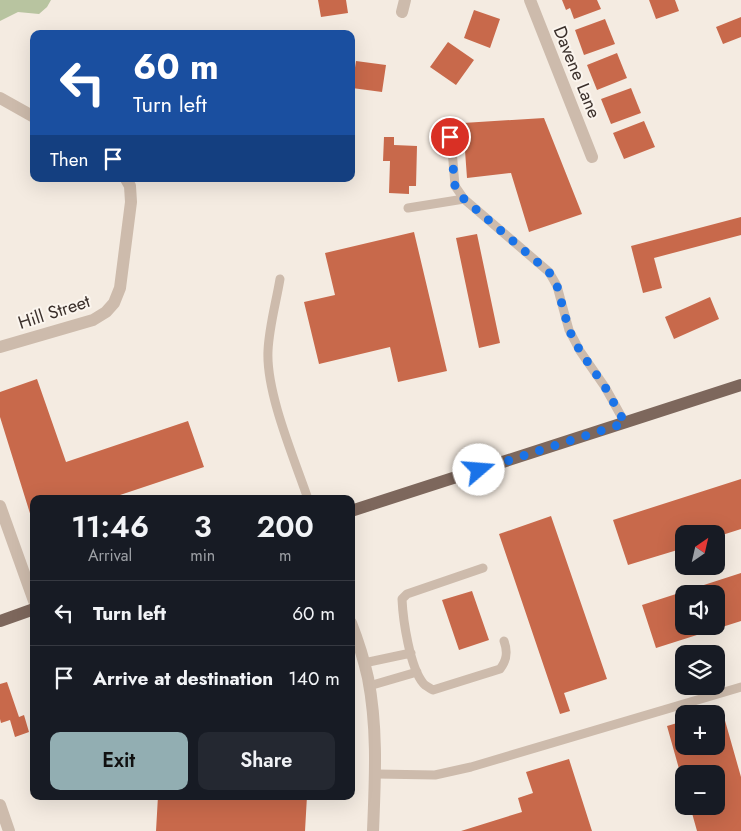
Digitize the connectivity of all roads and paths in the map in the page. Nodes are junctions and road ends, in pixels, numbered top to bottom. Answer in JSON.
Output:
{"nodes":[{"id":1,"x":530,"y":0,"type":"edge"},
{"id":2,"x":0,"y":98,"type":"edge"},
{"id":3,"x":30,"y":115,"type":"edge"},
{"id":4,"x":450,"y":137,"type":"dead end"},
{"id":5,"x":592,"y":157,"type":"dead end"},
{"id":6,"x":128,"y":182,"type":"edge"},
{"id":7,"x":464,"y":199,"type":"junction"},
{"id":8,"x":408,"y":208,"type":"dead end"},
{"id":9,"x":280,"y":279,"type":"dead end"},
{"id":10,"x":0,"y":347,"type":"edge"},
{"id":11,"x":741,"y":385,"type":"edge"},
{"id":12,"x":625,"y":423,"type":"junction"},
{"id":13,"x":307,"y":495,"type":"edge"},
{"id":14,"x":0,"y":506,"type":"edge"},
{"id":15,"x":355,"y":510,"type":"edge"},
{"id":16,"x":483,"y":568,"type":"dead end"},
{"id":17,"x":30,"y":590,"type":"edge"},
{"id":18,"x":30,"y":611,"type":"edge"},
{"id":19,"x":0,"y":621,"type":"edge"},
{"id":20,"x":355,"y":635,"type":"edge"},
{"id":21,"x":504,"y":641,"type":"dead end"},
{"id":22,"x":410,"y":653,"type":"junction"},
{"id":23,"x":364,"y":663,"type":"junction"},
{"id":24,"x":417,"y":672,"type":"junction"},
{"id":25,"x":369,"y":686,"type":"junction"},
{"id":26,"x":741,"y":687,"type":"edge"},
{"id":27,"x":376,"y":774,"type":"junction"},
{"id":28,"x":0,"y":805,"type":"edge"},
{"id":29,"x":8,"y":831,"type":"edge"},
{"id":30,"x":373,"y":831,"type":"edge"}],
"edges":[{"from":1,"to":5,"type":"street","name":"Davene Lane"},
{"from":2,"to":3,"type":"street"},
{"from":4,"to":7,"type":"lane"},
{"from":6,"to":10,"type":"street","name":"Hill Street"},
{"from":7,"to":8,"type":"lane"},
{"from":7,"to":12,"type":"lane"},
{"from":9,"to":13,"type":"lane"},
{"from":11,"to":12,"type":"main road"},
{"from":12,"to":15,"type":"main road"},
{"from":14,"to":17,"type":"street"},
{"from":16,"to":22,"type":"lane"},
{"from":18,"to":19,"type":"main road"},
{"from":20,"to":23,"type":"street"},
{"from":21,"to":24,"type":"lane"},
{"from":22,"to":23,"type":"lane"},
{"from":22,"to":24,"type":"lane"},
{"from":23,"to":25,"type":"street"},
{"from":24,"to":25,"type":"lane"},
{"from":25,"to":27,"type":"street"},
{"from":26,"to":27,"type":"lane"},
{"from":27,"to":30,"type":"street"},
{"from":28,"to":29,"type":"street"}]}
